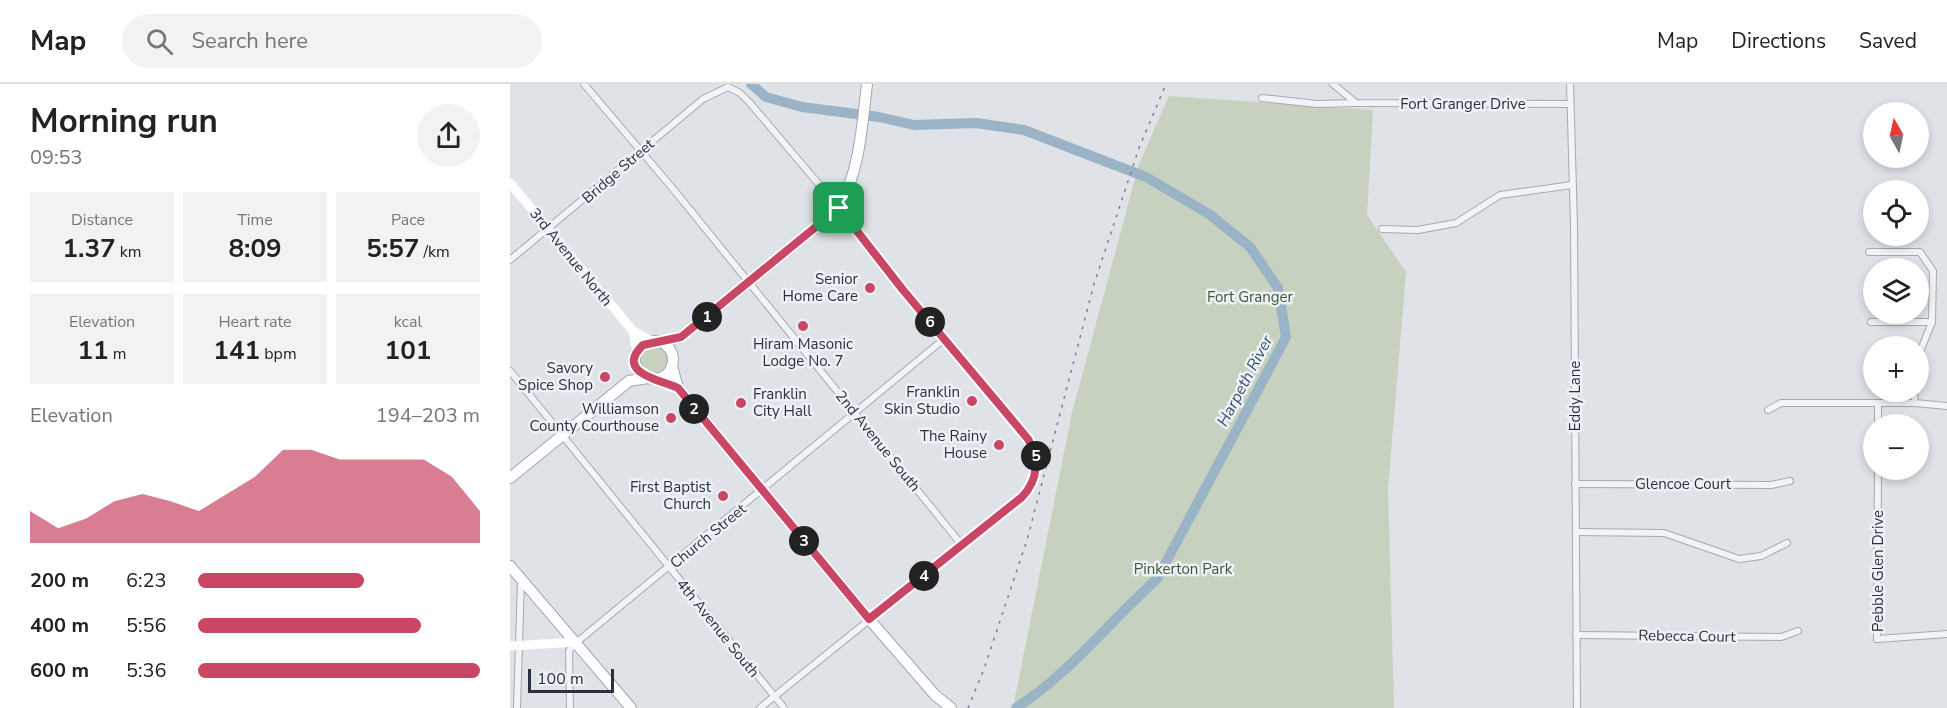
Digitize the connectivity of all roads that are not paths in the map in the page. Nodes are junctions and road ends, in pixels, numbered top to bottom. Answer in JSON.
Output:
{"nodes":[{"id":1,"x":584,"y":84,"type":"edge"},
{"id":2,"x":867,"y":84,"type":"edge"},
{"id":3,"x":1333,"y":84,"type":"edge"},
{"id":4,"x":1570,"y":84,"type":"edge"},
{"id":5,"x":1262,"y":98,"type":"dead end"},
{"id":6,"x":1356,"y":103,"type":"junction"},
{"id":7,"x":1570,"y":104,"type":"junction"},
{"id":8,"x":640,"y":151,"type":"junction"},
{"id":9,"x":510,"y":183,"type":"edge"},
{"id":10,"x":1572,"y":185,"type":"junction"},
{"id":11,"x":839,"y":208,"type":"junction"},
{"id":12,"x":548,"y":229,"type":"junction"},
{"id":13,"x":1382,"y":229,"type":"dead end"},
{"id":14,"x":1869,"y":252,"type":"dead end"},
{"id":15,"x":510,"y":260,"type":"edge"},
{"id":16,"x":750,"y":283,"type":"junction"},
{"id":17,"x":1932,"y":322,"type":"joint"},
{"id":18,"x":633,"y":332,"type":"junction"},
{"id":19,"x":1926,"y":336,"type":"edge"},
{"id":20,"x":681,"y":337,"type":"junction"},
{"id":21,"x":944,"y":339,"type":"junction"},
{"id":22,"x":657,"y":342,"type":"junction"},
{"id":23,"x":636,"y":358,"type":"junction"},
{"id":24,"x":673,"y":361,"type":"junction"},
{"id":25,"x":510,"y":371,"type":"edge"},
{"id":26,"x":650,"y":379,"type":"junction"},
{"id":27,"x":629,"y":381,"type":"junction"},
{"id":28,"x":678,"y":388,"type":"junction"},
{"id":29,"x":1915,"y":403,"type":"joint"},
{"id":30,"x":1878,"y":404,"type":"junction"},
{"id":31,"x":1947,"y":406,"type":"edge"},
{"id":32,"x":1768,"y":410,"type":"dead end"},
{"id":33,"x":856,"y":414,"type":"junction"},
{"id":34,"x":1878,"y":414,"type":"edge"},
{"id":35,"x":562,"y":435,"type":"junction"},
{"id":36,"x":510,"y":478,"type":"edge"},
{"id":37,"x":1878,"y":480,"type":"edge"},
{"id":38,"x":1790,"y":481,"type":"dead end"},
{"id":39,"x":1575,"y":484,"type":"junction"},
{"id":40,"x":763,"y":491,"type":"junction"},
{"id":41,"x":1576,"y":532,"type":"junction"},
{"id":42,"x":1787,"y":543,"type":"dead end"},
{"id":43,"x":962,"y":544,"type":"junction"},
{"id":44,"x":510,"y":566,"type":"edge"},
{"id":45,"x":669,"y":567,"type":"junction"},
{"id":46,"x":521,"y":579,"type":"junction"},
{"id":47,"x":869,"y":619,"type":"junction"},
{"id":48,"x":1798,"y":631,"type":"dead end"},
{"id":49,"x":1947,"y":634,"type":"edge"},
{"id":50,"x":1576,"y":635,"type":"junction"},
{"id":51,"x":577,"y":642,"type":"junction"},
{"id":52,"x":515,"y":646,"type":"edge"},
{"id":53,"x":774,"y":696,"type":"junction"},
{"id":54,"x":517,"y":708,"type":"edge"},
{"id":55,"x":570,"y":708,"type":"edge"},
{"id":56,"x":631,"y":708,"type":"edge"},
{"id":57,"x":760,"y":708,"type":"edge"},
{"id":58,"x":784,"y":708,"type":"edge"},
{"id":59,"x":951,"y":708,"type":"edge"},
{"id":60,"x":1577,"y":708,"type":"edge"}],
"edges":[{"from":1,"to":8,"type":"street","name":"2nd Avenue South"},
{"from":2,"to":11,"type":"main road"},
{"from":3,"to":6,"type":"street"},
{"from":4,"to":7,"type":"street","name":"Eddy Lane"},
{"from":5,"to":6,"type":"street","name":"Fort Granger Drive"},
{"from":6,"to":7,"type":"street","name":"Fort Granger Drive"},
{"from":7,"to":10,"type":"street","name":"Eddy Lane"},
{"from":8,"to":11,"type":"street","name":"Bridge Street"},
{"from":8,"to":12,"type":"street","name":"Bridge Street"},
{"from":8,"to":16,"type":"street","name":"2nd Avenue South"},
{"from":9,"to":12,"type":"main road","name":"3rd Avenue North"},
{"from":10,"to":13,"type":"street"},
{"from":10,"to":39,"type":"street","name":"Eddy Lane"},
{"from":11,"to":16,"type":"main road"},
{"from":11,"to":21,"type":"street"},
{"from":12,"to":15,"type":"street","name":"Bridge Street"},
{"from":12,"to":18,"type":"main road","name":"3rd Avenue North"},
{"from":14,"to":17,"type":"street"},
{"from":16,"to":20,"type":"main road"},
{"from":16,"to":33,"type":"street","name":"2nd Avenue South"},
{"from":17,"to":19,"type":"street"},
{"from":18,"to":22,"type":"main road","name":"3rd Avenue North"},
{"from":18,"to":23,"type":"main road","name":"3rd Avenue North"},
{"from":20,"to":22,"type":"main road"},
{"from":20,"to":24,"type":"main road"},
{"from":21,"to":33,"type":"street","name":"Church Street"},
{"from":21,"to":43,"type":"street"},
{"from":22,"to":23,"type":"main road"},
{"from":22,"to":24,"type":"main road"},
{"from":23,"to":26,"type":"main road"},
{"from":23,"to":27,"type":"main road"},
{"from":24,"to":26,"type":"main road"},
{"from":24,"to":28,"type":"main road"},
{"from":25,"to":35,"type":"street","name":"4th Avenue South"},
{"from":26,"to":27,"type":"main road"},
{"from":26,"to":28,"type":"main road"},
{"from":27,"to":35,"type":"main road"},
{"from":28,"to":40,"type":"main road"},
{"from":29,"to":30,"type":"street"},
{"from":29,"to":31,"type":"street"},
{"from":30,"to":32,"type":"street"},
{"from":30,"to":34,"type":"street"},
{"from":33,"to":40,"type":"street","name":"Church Street"},
{"from":33,"to":43,"type":"street","name":"2nd Avenue South"},
{"from":35,"to":36,"type":"main road"},
{"from":35,"to":45,"type":"street","name":"4th Avenue South"},
{"from":37,"to":49,"type":"street","name":"Pebble Glen Drive"},
{"from":38,"to":39,"type":"street","name":"Glencoe Court"},
{"from":39,"to":41,"type":"street","name":"Eddy Lane"},
{"from":40,"to":45,"type":"street","name":"Church Street"},
{"from":40,"to":47,"type":"main road"},
{"from":41,"to":42,"type":"street"},
{"from":41,"to":50,"type":"street","name":"Eddy Lane"},
{"from":43,"to":47,"type":"street"},
{"from":44,"to":46,"type":"main road"},
{"from":45,"to":51,"type":"street","name":"Church Street"},
{"from":45,"to":53,"type":"street","name":"4th Avenue South"},
{"from":46,"to":51,"type":"main road"},
{"from":46,"to":52,"type":"street"},
{"from":47,"to":53,"type":"street"},
{"from":47,"to":59,"type":"main road"},
{"from":48,"to":50,"type":"street","name":"Rebecca Court"},
{"from":50,"to":60,"type":"street","name":"Eddy Lane"},
{"from":51,"to":52,"type":"main road"},
{"from":51,"to":55,"type":"street"},
{"from":51,"to":56,"type":"main road"},
{"from":52,"to":54,"type":"street"},
{"from":53,"to":57,"type":"street"},
{"from":53,"to":58,"type":"street","name":"4th Avenue South"}]}
